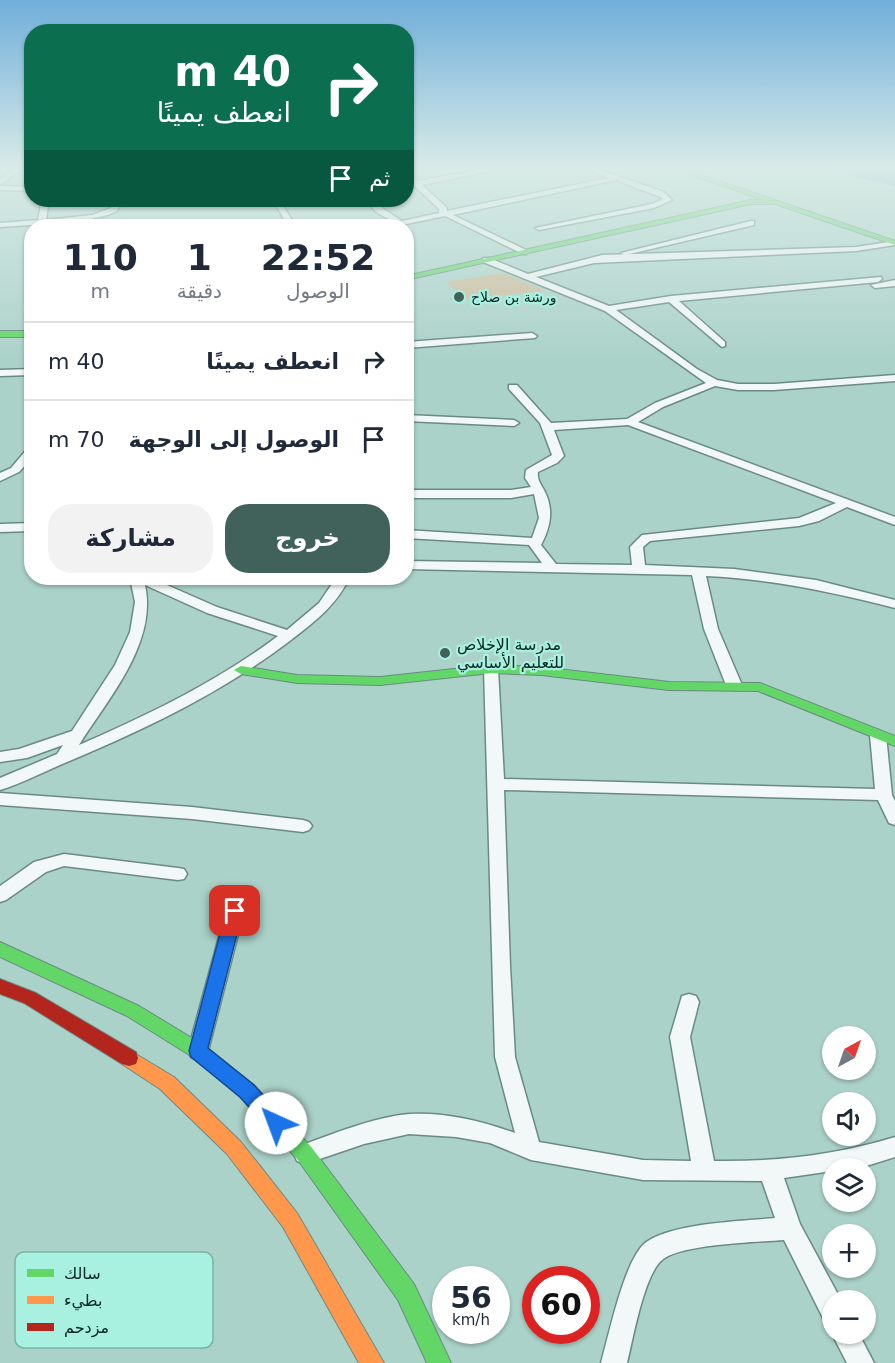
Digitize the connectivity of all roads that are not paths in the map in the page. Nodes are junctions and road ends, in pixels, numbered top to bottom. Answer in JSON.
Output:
{"nodes":[{"id":1,"x":490,"y":232,"type":"edge"},
{"id":2,"x":611,"y":232,"type":"edge"},
{"id":3,"x":714,"y":232,"type":"edge"},
{"id":4,"x":862,"y":232,"type":"edge"},
{"id":5,"x":895,"y":243,"type":"edge"},
{"id":6,"x":529,"y":250,"type":"junction"},
{"id":7,"x":486,"y":260,"type":"junction"},
{"id":8,"x":594,"y":260,"type":"junction"},
{"id":9,"x":414,"y":276,"type":"edge"},
{"id":10,"x":529,"y":276,"type":"junction"},
{"id":11,"x":895,"y":283,"type":"edge"},
{"id":12,"x":672,"y":299,"type":"junction"},
{"id":13,"x":608,"y":309,"type":"junction"},
{"id":14,"x":469,"y":332,"type":"dead end"},
{"id":15,"x":0,"y":334,"type":"edge"},
{"id":16,"x":24,"y":334,"type":"edge"},
{"id":17,"x":532,"y":336,"type":"dead end"},
{"id":18,"x":414,"y":342,"type":"edge"},
{"id":19,"x":414,"y":343,"type":"edge"},
{"id":20,"x":722,"y":344,"type":"dead end"},
{"id":21,"x":24,"y":372,"type":"edge"},
{"id":22,"x":0,"y":373,"type":"edge"},
{"id":23,"x":895,"y":378,"type":"edge"},
{"id":24,"x":714,"y":383,"type":"junction"},
{"id":25,"x":513,"y":387,"type":"dead end"},
{"id":26,"x":414,"y":418,"type":"edge"},
{"id":27,"x":629,"y":422,"type":"junction"},
{"id":28,"x":514,"y":423,"type":"dead end"},
{"id":29,"x":548,"y":427,"type":"junction"},
{"id":30,"x":24,"y":459,"type":"edge"},
{"id":31,"x":0,"y":477,"type":"edge"},
{"id":32,"x":538,"y":490,"type":"junction"},
{"id":33,"x":414,"y":494,"type":"edge"},
{"id":34,"x":847,"y":503,"type":"junction"},
{"id":35,"x":895,"y":521,"type":"edge"},
{"id":36,"x":24,"y":527,"type":"edge"},
{"id":37,"x":0,"y":528,"type":"edge"},
{"id":38,"x":414,"y":534,"type":"edge"},
{"id":39,"x":536,"y":542,"type":"junction"},
{"id":40,"x":414,"y":565,"type":"edge"},
{"id":41,"x":552,"y":567,"type":"junction"},
{"id":42,"x":639,"y":568,"type":"junction"},
{"id":43,"x":698,"y":571,"type":"junction"},
{"id":44,"x":140,"y":585,"type":"edge"},
{"id":45,"x":155,"y":585,"type":"edge"},
{"id":46,"x":340,"y":585,"type":"edge"},
{"id":47,"x":895,"y":604,"type":"edge"},
{"id":48,"x":288,"y":635,"type":"junction"},
{"id":49,"x":491,"y":669,"type":"junction"},
{"id":50,"x":242,"y":670,"type":"junction"},
{"id":51,"x":734,"y":686,"type":"junction"},
{"id":52,"x":79,"y":734,"type":"junction"},
{"id":53,"x":878,"y":735,"type":"junction"},
{"id":54,"x":895,"y":741,"type":"edge"},
{"id":55,"x":0,"y":757,"type":"edge"},
{"id":56,"x":63,"y":758,"type":"junction"},
{"id":57,"x":0,"y":784,"type":"edge"},
{"id":58,"x":496,"y":784,"type":"junction"},
{"id":59,"x":884,"y":795,"type":"junction"},
{"id":60,"x":0,"y":799,"type":"edge"},
{"id":61,"x":895,"y":819,"type":"edge"},
{"id":62,"x":303,"y":826,"type":"dead end"},
{"id":63,"x":178,"y":874,"type":"dead end"},
{"id":64,"x":0,"y":895,"type":"edge"},
{"id":65,"x":235,"y":911,"type":"dead end"},
{"id":66,"x":0,"y":949,"type":"edge"},
{"id":67,"x":0,"y":986,"type":"edge"},
{"id":68,"x":689,"y":1002,"type":"dead end"},
{"id":69,"x":198,"y":1051,"type":"junction"},
{"id":70,"x":895,"y":1147,"type":"edge"},
{"id":71,"x":531,"y":1150,"type":"junction"},
{"id":72,"x":305,"y":1154,"type":"junction"},
{"id":73,"x":704,"y":1169,"type":"junction"},
{"id":74,"x":770,"y":1170,"type":"junction"},
{"id":75,"x":790,"y":1228,"type":"junction"},
{"id":76,"x":822,"y":1290,"type":"edge"},
{"id":77,"x":851,"y":1344,"type":"edge"},
{"id":78,"x":372,"y":1363,"type":"edge"},
{"id":79,"x":439,"y":1363,"type":"edge"},
{"id":80,"x":614,"y":1363,"type":"edge"},
{"id":81,"x":861,"y":1363,"type":"edge"}],
"edges":[{"from":1,"to":6,"type":"street"},
{"from":2,"to":6,"type":"street"},
{"from":3,"to":8,"type":"street"},
{"from":4,"to":5,"type":"street"},
{"from":5,"to":8,"type":"street"},
{"from":6,"to":7,"type":"street"},
{"from":7,"to":9,"type":"street"},
{"from":7,"to":10,"type":"street"},
{"from":8,"to":10,"type":"street"},
{"from":10,"to":13,"type":"street"},
{"from":11,"to":12,"type":"street"},
{"from":12,"to":13,"type":"street"},
{"from":12,"to":20,"type":"street"},
{"from":13,"to":24,"type":"street"},
{"from":14,"to":18,"type":"street"},
{"from":15,"to":16,"type":"street"},
{"from":17,"to":19,"type":"street"},
{"from":21,"to":22,"type":"street"},
{"from":23,"to":24,"type":"street"},
{"from":24,"to":27,"type":"street"},
{"from":25,"to":29,"type":"street"},
{"from":26,"to":28,"type":"street"},
{"from":27,"to":29,"type":"street"},
{"from":27,"to":34,"type":"street"},
{"from":29,"to":32,"type":"street"},
{"from":30,"to":31,"type":"street"},
{"from":32,"to":33,"type":"street"},
{"from":32,"to":39,"type":"street"},
{"from":34,"to":35,"type":"street"},
{"from":34,"to":42,"type":"street"},
{"from":36,"to":37,"type":"street"},
{"from":38,"to":39,"type":"street"},
{"from":39,"to":41,"type":"street"},
{"from":40,"to":41,"type":"street"},
{"from":41,"to":42,"type":"street"},
{"from":42,"to":43,"type":"street"},
{"from":43,"to":47,"type":"street"},
{"from":43,"to":51,"type":"street"},
{"from":44,"to":52,"type":"street"},
{"from":45,"to":48,"type":"street"},
{"from":46,"to":48,"type":"street"},
{"from":48,"to":50,"type":"street"},
{"from":49,"to":50,"type":"street"},
{"from":49,"to":51,"type":"street"},
{"from":49,"to":58,"type":"street"},
{"from":50,"to":56,"type":"street"},
{"from":51,"to":53,"type":"street"},
{"from":52,"to":55,"type":"street"},
{"from":52,"to":56,"type":"street"},
{"from":53,"to":54,"type":"street"},
{"from":53,"to":59,"type":"street"},
{"from":56,"to":57,"type":"street"},
{"from":58,"to":59,"type":"street"},
{"from":58,"to":71,"type":"street"},
{"from":59,"to":61,"type":"street"},
{"from":60,"to":62,"type":"street"},
{"from":63,"to":64,"type":"street"},
{"from":65,"to":69,"type":"street"},
{"from":66,"to":69,"type":"street"},
{"from":67,"to":78,"type":"street"},
{"from":68,"to":73,"type":"street"},
{"from":69,"to":72,"type":"street"},
{"from":70,"to":74,"type":"street"},
{"from":71,"to":72,"type":"street"},
{"from":71,"to":73,"type":"street"},
{"from":72,"to":79,"type":"street"},
{"from":73,"to":74,"type":"street"},
{"from":74,"to":75,"type":"street"},
{"from":75,"to":76,"type":"street"},
{"from":75,"to":80,"type":"street"},
{"from":77,"to":81,"type":"street"}]}
